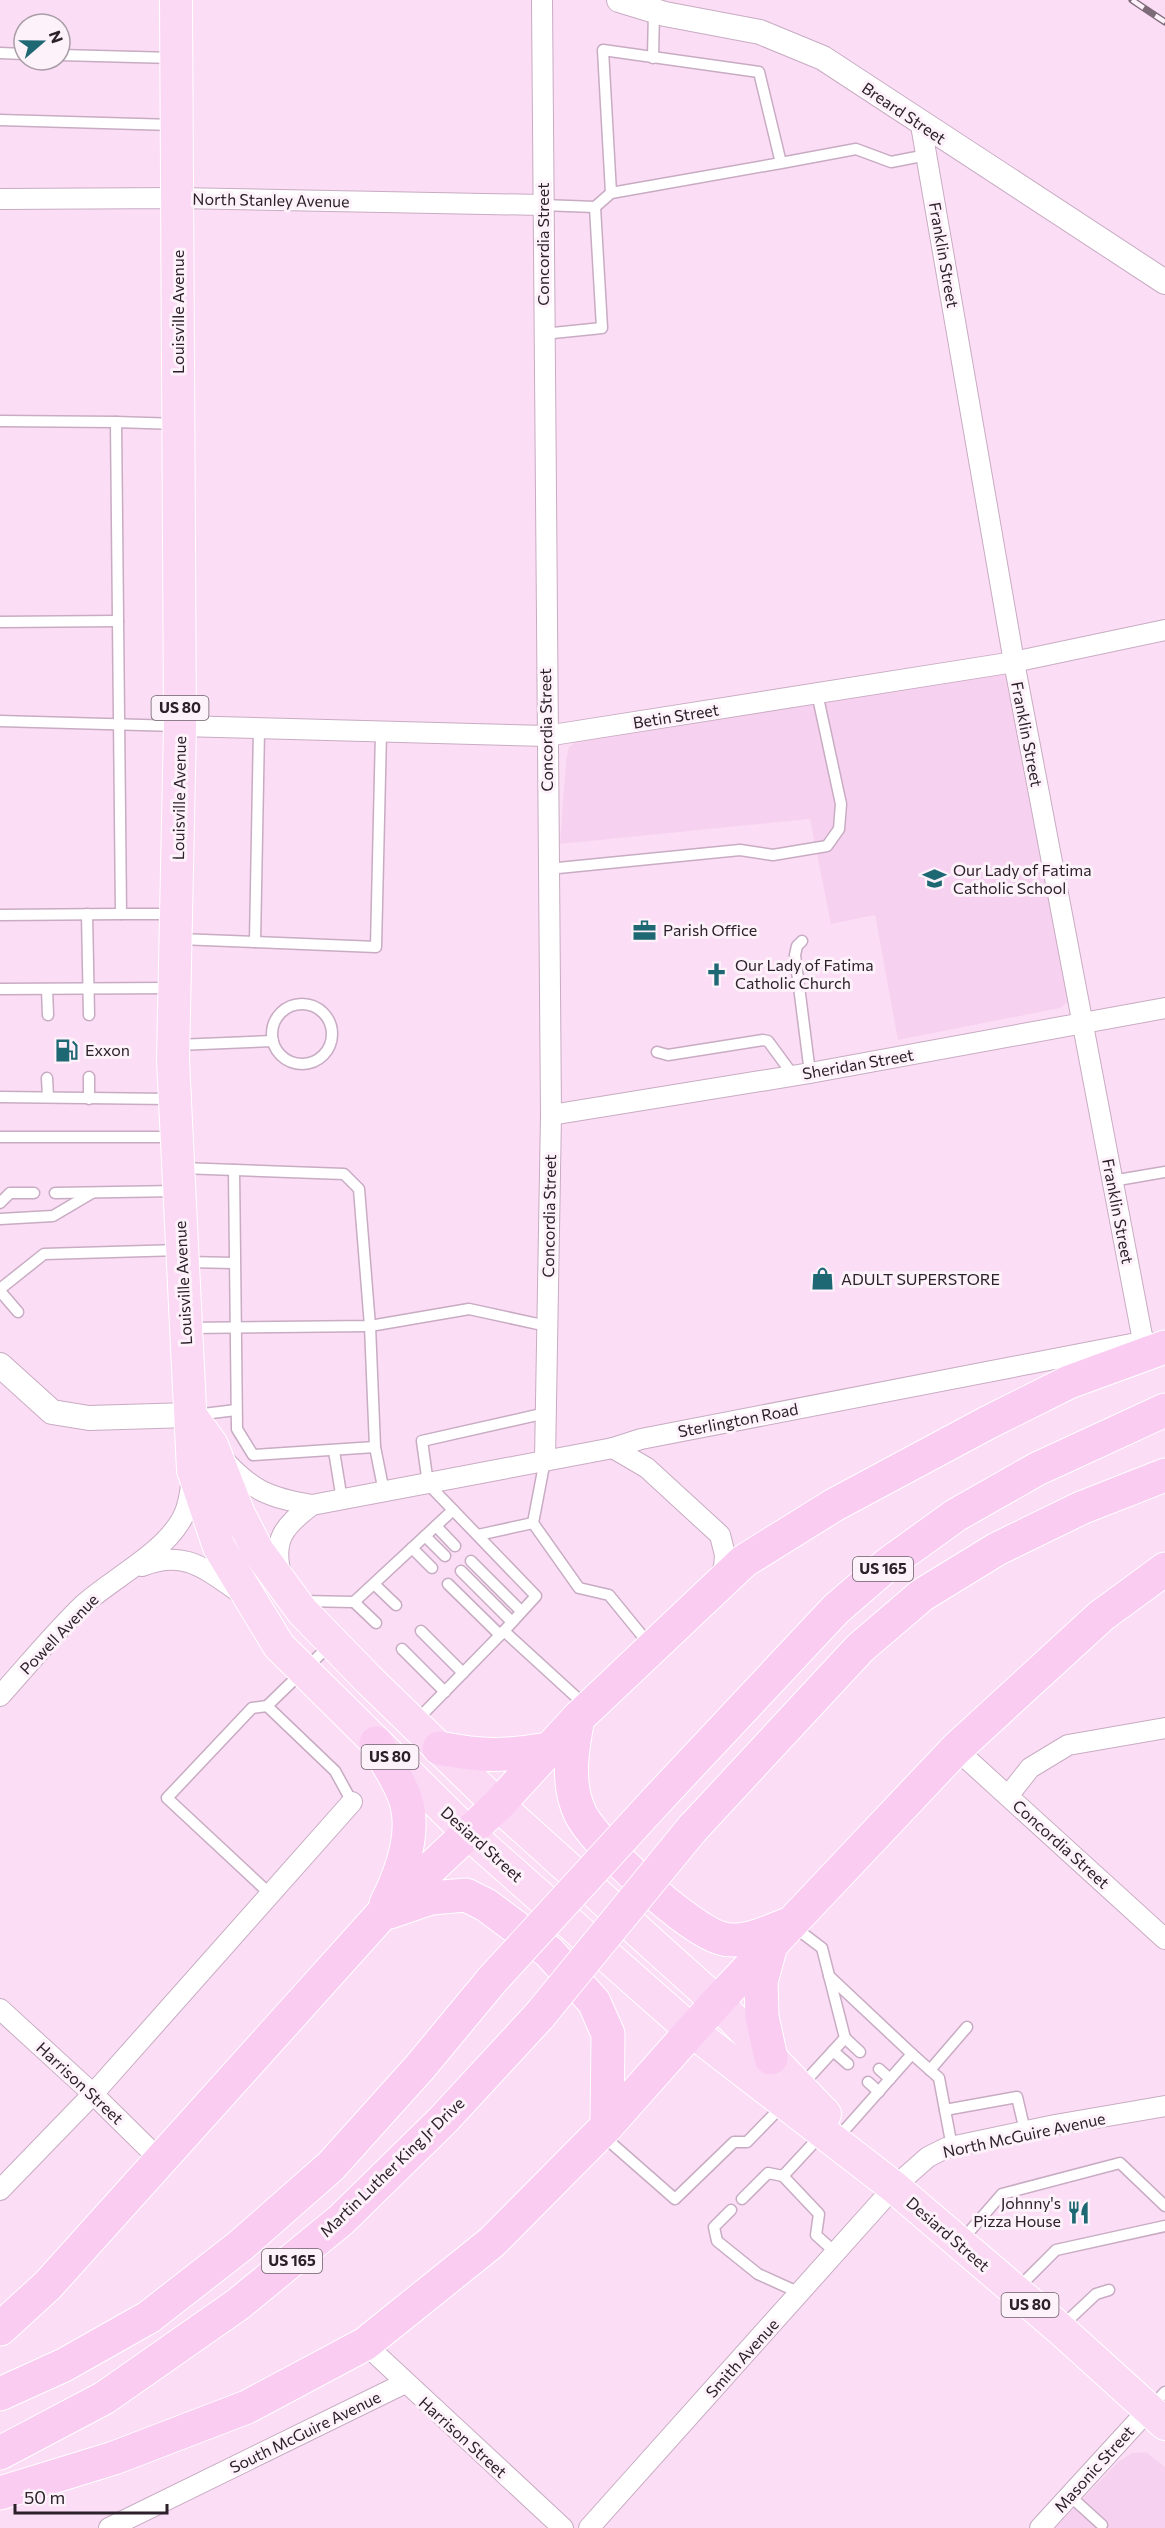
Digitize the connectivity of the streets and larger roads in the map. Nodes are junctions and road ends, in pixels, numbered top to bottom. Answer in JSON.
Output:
{"nodes":[{"id":1,"x":176,"y":0,"type":"edge"},
{"id":2,"x":542,"y":0,"type":"edge"},
{"id":3,"x":619,"y":0,"type":"edge"},
{"id":4,"x":921,"y":125,"type":"junction"},
{"id":5,"x":177,"y":198,"type":"junction"},
{"id":6,"x":0,"y":199,"type":"edge"},
{"id":7,"x":542,"y":205,"type":"junction"},
{"id":8,"x":1165,"y":282,"type":"edge"},
{"id":9,"x":1165,"y":630,"type":"edge"},
{"id":10,"x":1014,"y":662,"type":"junction"},
{"id":11,"x":180,"y":726,"type":"junction"},
{"id":12,"x":546,"y":736,"type":"junction"},
{"id":13,"x":1165,"y":1008,"type":"edge"},
{"id":14,"x":1083,"y":1025,"type":"junction"},
{"id":15,"x":551,"y":1115,"type":"junction"},
{"id":16,"x":1165,"y":1339,"type":"edge"},
{"id":17,"x":1154,"y":1344,"type":"edge"},
{"id":18,"x":0,"y":1365,"type":"edge"},
{"id":19,"x":1165,"y":1410,"type":"edge"},
{"id":20,"x":190,"y":1415,"type":"junction"},
{"id":21,"x":613,"y":1448,"type":"junction"},
{"id":22,"x":202,"y":1457,"type":"junction"},
{"id":23,"x":545,"y":1460,"type":"junction"},
{"id":24,"x":1165,"y":1475,"type":"edge"},
{"id":25,"x":312,"y":1505,"type":"junction"},
{"id":26,"x":720,"y":1535,"type":"junction"},
{"id":27,"x":766,"y":1545,"type":"junction"},
{"id":28,"x":1165,"y":1569,"type":"edge"},
{"id":29,"x":120,"y":1574,"type":"junction"},
{"id":30,"x":713,"y":1587,"type":"junction"},
{"id":31,"x":290,"y":1596,"type":"junction"},
{"id":32,"x":253,"y":1601,"type":"junction"},
{"id":33,"x":0,"y":1696,"type":"edge"},
{"id":34,"x":583,"y":1713,"type":"junction"},
{"id":35,"x":1165,"y":1728,"type":"edge"},
{"id":36,"x":376,"y":1743,"type":"junction"},
{"id":37,"x":439,"y":1748,"type":"junction"},
{"id":38,"x":549,"y":1749,"type":"junction"},
{"id":39,"x":956,"y":1749,"type":"junction"},
{"id":40,"x":1008,"y":1796,"type":"junction"},
{"id":41,"x":352,"y":1802,"type":"road end"},
{"id":42,"x":498,"y":1805,"type":"junction"},
{"id":43,"x":468,"y":1833,"type":"junction"},
{"id":44,"x":380,"y":1916,"type":"junction"},
{"id":45,"x":781,"y":1934,"type":"junction"},
{"id":46,"x":1165,"y":1940,"type":"edge"},
{"id":47,"x":717,"y":2002,"type":"junction"},
{"id":48,"x":0,"y":2009,"type":"edge"},
{"id":49,"x":693,"y":2032,"type":"junction"},
{"id":50,"x":771,"y":2058,"type":"junction"},
{"id":51,"x":93,"y":2094,"type":"junction"},
{"id":52,"x":792,"y":2096,"type":"junction"},
{"id":53,"x":1165,"y":2106,"type":"edge"},
{"id":54,"x":604,"y":2129,"type":"junction"},
{"id":55,"x":159,"y":2159,"type":"junction"},
{"id":56,"x":894,"y":2187,"type":"junction"},
{"id":57,"x":0,"y":2190,"type":"edge"},
{"id":58,"x":0,"y":2329,"type":"edge"},
{"id":59,"x":365,"y":2344,"type":"junction"},
{"id":60,"x":405,"y":2383,"type":"junction"},
{"id":61,"x":0,"y":2394,"type":"edge"},
{"id":62,"x":1160,"y":2408,"type":"edge"},
{"id":63,"x":0,"y":2453,"type":"edge"},
{"id":64,"x":0,"y":2493,"type":"edge"},
{"id":65,"x":109,"y":2528,"type":"edge"},
{"id":66,"x":563,"y":2528,"type":"edge"},
{"id":67,"x":589,"y":2528,"type":"edge"},
{"id":68,"x":1040,"y":2528,"type":"edge"}],
"edges":[{"from":1,"to":5,"type":"main road","name":"Louisville Avenue","number":"US 80"},
{"from":2,"to":7,"type":"street","name":"Concordia Street"},
{"from":3,"to":4,"type":"street","name":"Breard Street"},
{"from":4,"to":8,"type":"street","name":"Breard Street"},
{"from":4,"to":10,"type":"street","name":"Franklin Street"},
{"from":5,"to":6,"type":"street","name":"North Stanley Avenue"},
{"from":5,"to":7,"type":"street","name":"North Stanley Avenue"},
{"from":5,"to":11,"type":"main road","name":"Louisville Avenue","number":"US 80"},
{"from":7,"to":12,"type":"street","name":"Concordia Street"},
{"from":9,"to":10,"type":"street","name":"Betin Street"},
{"from":10,"to":12,"type":"street","name":"Betin Street"},
{"from":10,"to":14,"type":"street","name":"Franklin Street"},
{"from":11,"to":12,"type":"street","name":"Betin Street"},
{"from":11,"to":20,"type":"main road","name":"Louisville Avenue","number":"US 80"},
{"from":12,"to":15,"type":"street","name":"Concordia Street"},
{"from":13,"to":14,"type":"street","name":"Sheridan Street"},
{"from":14,"to":15,"type":"street","name":"Sheridan Street"},
{"from":14,"to":17,"type":"street","name":"Franklin Street"},
{"from":15,"to":23,"type":"street","name":"Concordia Street"},
{"from":16,"to":17,"type":"street","name":"Sterlington Road"},
{"from":17,"to":21,"type":"street","name":"Sterlington Road"},
{"from":17,"to":27,"type":"highway"},
{"from":18,"to":20,"type":"street"},
{"from":19,"to":61,"type":"highway","number":"US 165","bridge":true},
{"from":20,"to":22,"type":"main road","name":"Desiard Street","number":"US 80"},
{"from":21,"to":23,"type":"street","name":"Sterlington Road"},
{"from":21,"to":26,"type":"street"},
{"from":22,"to":25,"type":"street","name":"Sterlington Road"},
{"from":22,"to":29,"type":"street","name":"Powell Avenue"},
{"from":22,"to":31,"type":"main road","name":"Desiard Street","number":"US 80"},
{"from":22,"to":32,"type":"main road","name":"Desiard Street","number":"US 80"},
{"from":23,"to":25,"type":"street","name":"Sterlington Road"},
{"from":24,"to":63,"type":"highway","name":"Martin Luther King Jr Drive","number":"US 165","bridge":true},
{"from":25,"to":31,"type":"street","name":"Sterlington Road"},
{"from":26,"to":27,"type":"street"},
{"from":26,"to":30,"type":"street"},
{"from":27,"to":30,"type":"highway"},
{"from":28,"to":39,"type":"highway"},
{"from":29,"to":32,"type":"street","name":"Powell Avenue"},
{"from":29,"to":33,"type":"street","name":"Powell Avenue"},
{"from":30,"to":34,"type":"highway"},
{"from":31,"to":37,"type":"main road","name":"Desiard Street","number":"US 80"},
{"from":32,"to":36,"type":"main road","name":"Desiard Street","number":"US 80"},
{"from":34,"to":38,"type":"highway"},
{"from":34,"to":45,"type":"highway"},
{"from":35,"to":40,"type":"street"},
{"from":36,"to":43,"type":"main road","name":"Desiard Street","number":"US 80"},
{"from":36,"to":44,"type":"highway"},
{"from":37,"to":38,"type":"highway"},
{"from":37,"to":42,"type":"main road","name":"Desiard Street","number":"US 80"},
{"from":38,"to":42,"type":"highway"},
{"from":39,"to":40,"type":"street","name":"Concordia Street"},
{"from":39,"to":45,"type":"highway"},
{"from":40,"to":46,"type":"street","name":"Concordia Street"},
{"from":41,"to":51,"type":"street"},
{"from":42,"to":43,"type":"highway"},
{"from":42,"to":47,"type":"main road","name":"Desiard Street","number":"US 80"},
{"from":43,"to":44,"type":"highway"},
{"from":43,"to":49,"type":"main road","name":"Desiard Street","number":"US 80"},
{"from":44,"to":54,"type":"highway"},
{"from":44,"to":55,"type":"highway"},
{"from":45,"to":47,"type":"highway"},
{"from":45,"to":50,"type":"highway"},
{"from":47,"to":49,"type":"highway"},
{"from":47,"to":50,"type":"main road","name":"Desiard Street","number":"US 80"},
{"from":48,"to":51,"type":"street","name":"Harrison Street"},
{"from":49,"to":52,"type":"main road","name":"Desiard Street","number":"US 80"},
{"from":49,"to":54,"type":"highway"},
{"from":50,"to":52,"type":"main road","name":"Desiard Street","number":"US 80"},
{"from":51,"to":55,"type":"street","name":"Harrison Street"},
{"from":51,"to":57,"type":"street"},
{"from":52,"to":56,"type":"main road","name":"Desiard Street","number":"US 80"},
{"from":53,"to":56,"type":"street","name":"North McGuire Avenue"},
{"from":54,"to":59,"type":"highway"},
{"from":55,"to":58,"type":"highway"},
{"from":56,"to":62,"type":"main road","name":"Desiard Street","number":"US 80"},
{"from":56,"to":67,"type":"street","name":"Smith Avenue"},
{"from":59,"to":60,"type":"street","name":"Harrison Street"},
{"from":59,"to":64,"type":"highway"},
{"from":60,"to":65,"type":"street","name":"South McGuire Avenue"},
{"from":60,"to":66,"type":"street","name":"Harrison Street"},
{"from":62,"to":68,"type":"street","name":"Masonic Street"}]}
